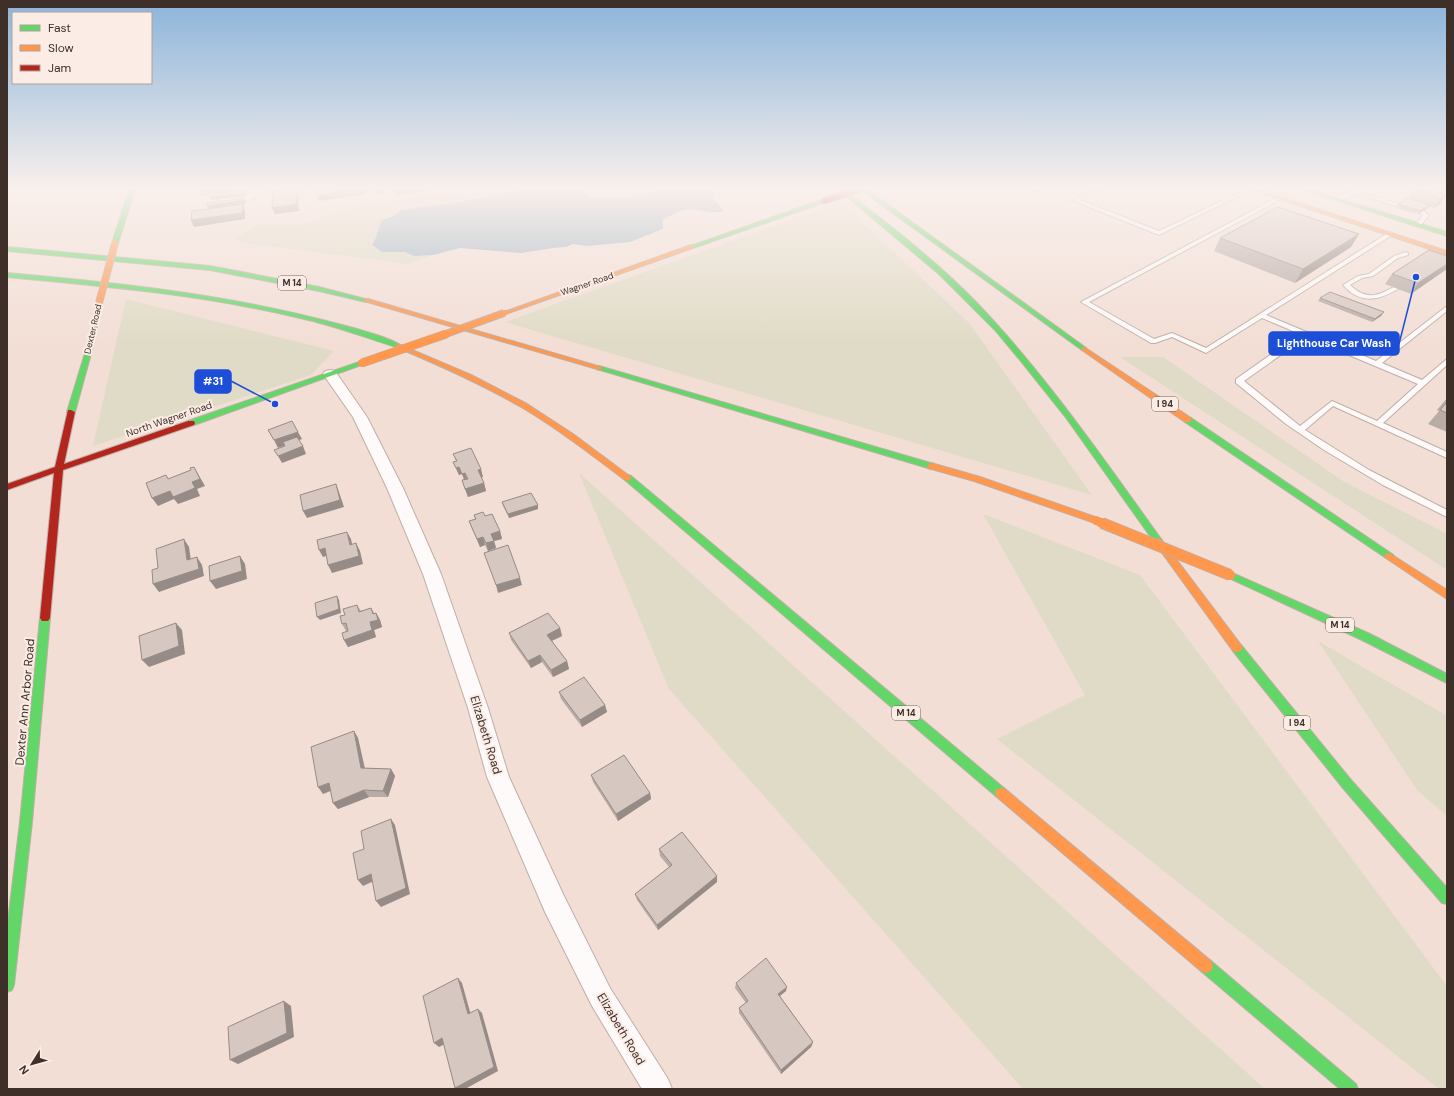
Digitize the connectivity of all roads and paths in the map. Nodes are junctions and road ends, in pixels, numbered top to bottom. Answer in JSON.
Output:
{"nodes":[{"id":1,"x":116,"y":241,"type":"edge"},
{"id":2,"x":709,"y":241,"type":"edge"},
{"id":3,"x":905,"y":241,"type":"edge"},
{"id":4,"x":935,"y":241,"type":"edge"},
{"id":5,"x":1199,"y":241,"type":"edge"},
{"id":6,"x":1379,"y":241,"type":"edge"},
{"id":7,"x":1413,"y":241,"type":"edge"},
{"id":8,"x":7,"y":249,"type":"edge"},
{"id":9,"x":1447,"y":252,"type":"edge"},
{"id":10,"x":1406,"y":254,"type":"dead end"},
{"id":11,"x":7,"y":275,"type":"edge"},
{"id":12,"x":1413,"y":278,"type":"edge"},
{"id":13,"x":1447,"y":308,"type":"edge"},
{"id":14,"x":1262,"y":316,"type":"junction"},
{"id":15,"x":1305,"y":334,"type":"junction"},
{"id":16,"x":362,"y":363,"type":"joint"},
{"id":17,"x":1446,"y":363,"type":"edge"},
{"id":18,"x":1377,"y":364,"type":"junction"},
{"id":19,"x":330,"y":374,"type":"junction"},
{"id":20,"x":1423,"y":383,"type":"junction"},
{"id":21,"x":1378,"y":424,"type":"junction"},
{"id":22,"x":1300,"y":430,"type":"junction"},
{"id":23,"x":1447,"y":454,"type":"edge"},
{"id":24,"x":59,"y":469,"type":"junction"},
{"id":25,"x":7,"y":487,"type":"edge"},
{"id":26,"x":1447,"y":514,"type":"edge"},
{"id":27,"x":1447,"y":595,"type":"edge"},
{"id":28,"x":1447,"y":679,"type":"edge"},
{"id":29,"x":1447,"y":898,"type":"edge"},
{"id":30,"x":7,"y":985,"type":"edge"},
{"id":31,"x":658,"y":1089,"type":"edge"},
{"id":32,"x":1351,"y":1089,"type":"edge"}],
"edges":[{"from":1,"to":24,"type":"main road","name":"Dexter Road","bridge":true},
{"from":2,"to":16,"type":"main road","name":"Wagner Road","bridge":true},
{"from":3,"to":29,"type":"main road","number":"I 94"},
{"from":4,"to":27,"type":"main road","number":"I 94"},
{"from":5,"to":14,"type":"lane"},
{"from":6,"to":14,"type":"lane"},
{"from":7,"to":9,"type":"main road"},
{"from":8,"to":28,"type":"main road","number":"M 14","bridge":true},
{"from":10,"to":12,"type":"lane"},
{"from":11,"to":32,"type":"main road","number":"M 14"},
{"from":13,"to":18,"type":"lane"},
{"from":14,"to":15,"type":"lane"},
{"from":15,"to":18,"type":"lane"},
{"from":15,"to":22,"type":"lane"},
{"from":16,"to":19,"type":"main road","name":"North Wagner Road"},
{"from":17,"to":20,"type":"lane"},
{"from":18,"to":20,"type":"lane"},
{"from":19,"to":24,"type":"main road","name":"North Wagner Road"},
{"from":19,"to":31,"type":"street","name":"Elizabeth Road"},
{"from":20,"to":21,"type":"lane"},
{"from":21,"to":22,"type":"lane"},
{"from":21,"to":23,"type":"lane"},
{"from":22,"to":26,"type":"lane"},
{"from":24,"to":25,"type":"main road","name":"North Wagner Road"},
{"from":24,"to":30,"type":"main road","name":"Dexter Ann Arbor Road"}]}
